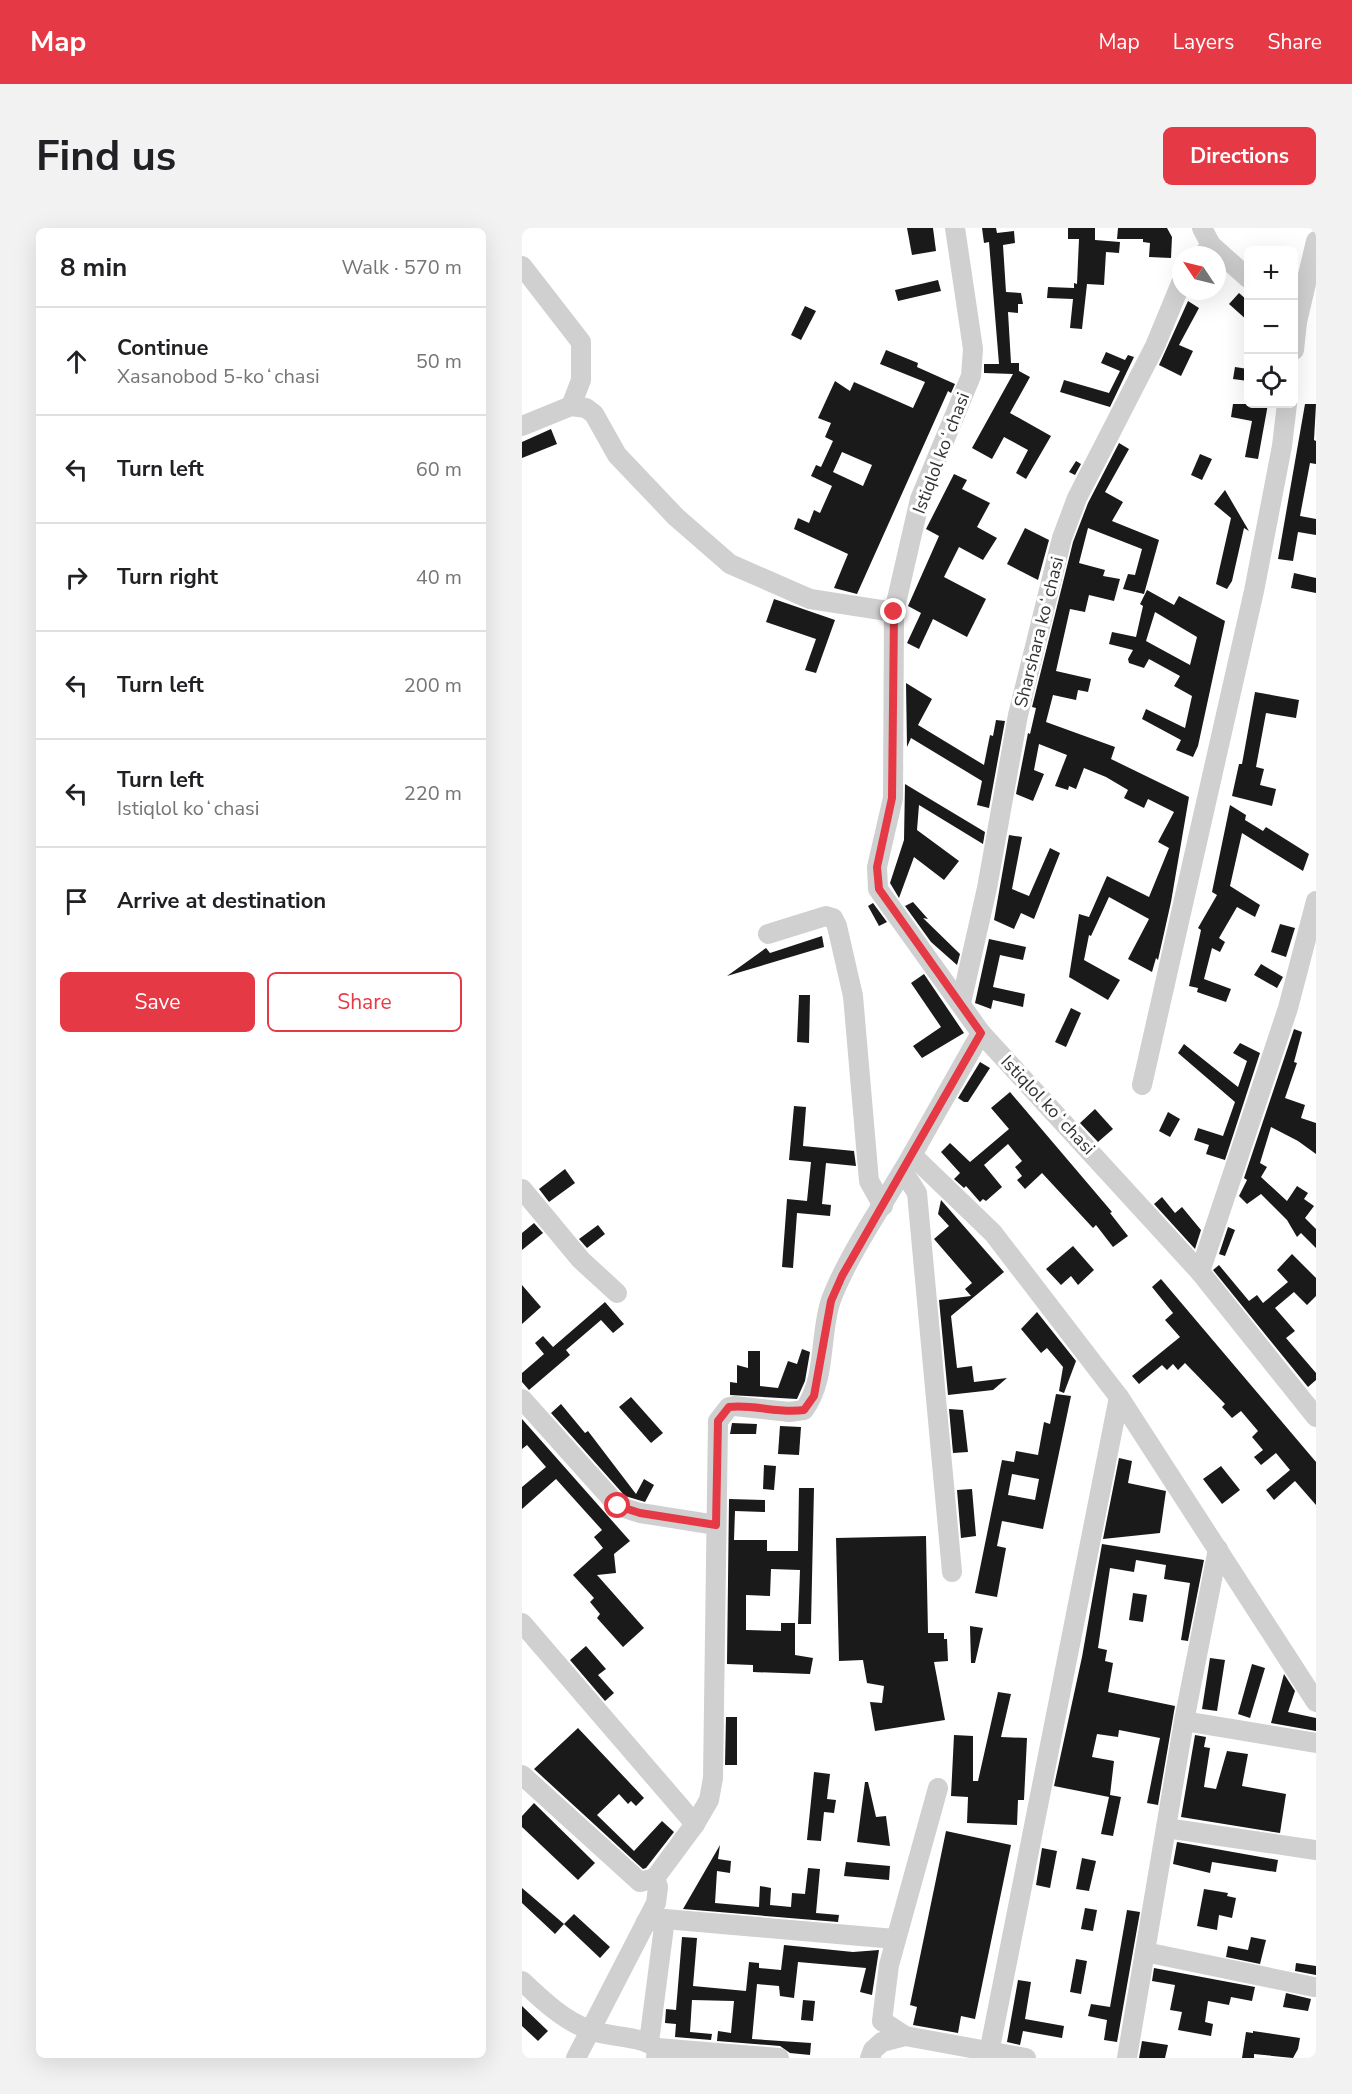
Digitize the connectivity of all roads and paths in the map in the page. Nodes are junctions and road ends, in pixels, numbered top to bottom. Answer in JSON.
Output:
{"nodes":[{"id":1,"x":955,"y":228,"type":"edge"},
{"id":2,"x":1316,"y":241,"type":"edge"},
{"id":3,"x":1205,"y":243,"type":"edge"},
{"id":4,"x":522,"y":267,"type":"edge"},
{"id":5,"x":1244,"y":275,"type":"edge"},
{"id":6,"x":1174,"y":300,"type":"edge"},
{"id":7,"x":1298,"y":309,"type":"edge"},
{"id":8,"x":571,"y":406,"type":"junction"},
{"id":9,"x":1287,"y":408,"type":"edge"},
{"id":10,"x":522,"y":426,"type":"edge"},
{"id":11,"x":894,"y":612,"type":"junction"},
{"id":12,"x":1316,"y":901,"type":"edge"},
{"id":13,"x":768,"y":933,"type":"dead end"},
{"id":14,"x":960,"y":1004,"type":"junction"},
{"id":15,"x":981,"y":1033,"type":"junction"},
{"id":16,"x":1143,"y":1085,"type":"dead end"},
{"id":17,"x":908,"y":1163,"type":"junction"},
{"id":18,"x":522,"y":1189,"type":"edge"},
{"id":19,"x":883,"y":1206,"type":"junction"},
{"id":20,"x":1200,"y":1272,"type":"junction"},
{"id":21,"x":617,"y":1293,"type":"dead end"},
{"id":22,"x":1119,"y":1396,"type":"junction"},
{"id":23,"x":522,"y":1399,"type":"edge"},
{"id":24,"x":1315,"y":1410,"type":"edge"},
{"id":25,"x":716,"y":1525,"type":"junction"},
{"id":26,"x":1218,"y":1549,"type":"junction"},
{"id":27,"x":952,"y":1572,"type":"dead end"},
{"id":28,"x":522,"y":1623,"type":"edge"},
{"id":29,"x":1316,"y":1702,"type":"edge"},
{"id":30,"x":1184,"y":1721,"type":"junction"},
{"id":31,"x":1316,"y":1743,"type":"edge"},
{"id":32,"x":522,"y":1775,"type":"edge"},
{"id":33,"x":938,"y":1788,"type":"dead end"},
{"id":34,"x":695,"y":1824,"type":"junction"},
{"id":35,"x":1166,"y":1828,"type":"junction"},
{"id":36,"x":1316,"y":1850,"type":"edge"},
{"id":37,"x":655,"y":1878,"type":"junction"},
{"id":38,"x":656,"y":1921,"type":"junction"},
{"id":39,"x":896,"y":1939,"type":"junction"},
{"id":40,"x":1145,"y":1952,"type":"junction"},
{"id":41,"x":522,"y":1982,"type":"edge"},
{"id":42,"x":1314,"y":1987,"type":"dead end"},
{"id":43,"x":590,"y":2030,"type":"junction"},
{"id":44,"x":904,"y":2036,"type":"junction"},
{"id":45,"x":654,"y":2049,"type":"edge"},
{"id":46,"x":988,"y":2055,"type":"edge"},
{"id":47,"x":576,"y":2058,"type":"edge"},
{"id":48,"x":778,"y":2058,"type":"edge"},
{"id":49,"x":870,"y":2058,"type":"edge"},
{"id":50,"x":1026,"y":2058,"type":"edge"},
{"id":51,"x":1127,"y":2058,"type":"edge"}],
"edges":[{"from":1,"to":11,"type":"street","name":"Istiqlol koʻchasi"},
{"from":2,"to":7,"type":"street"},
{"from":3,"to":5,"type":"street"},
{"from":4,"to":8,"type":"street"},
{"from":6,"to":14,"type":"street","name":"Sharshara koʻchasi"},
{"from":8,"to":10,"type":"street"},
{"from":8,"to":11,"type":"street"},
{"from":9,"to":16,"type":"street"},
{"from":11,"to":14,"type":"street","name":"Istiqlol koʻchasi"},
{"from":12,"to":20,"type":"street"},
{"from":13,"to":19,"type":"street"},
{"from":14,"to":15,"type":"street","name":"Istiqlol koʻchasi"},
{"from":15,"to":17,"type":"street"},
{"from":15,"to":20,"type":"street","name":"Istiqlol koʻchasi"},
{"from":17,"to":19,"type":"street"},
{"from":17,"to":22,"type":"street"},
{"from":17,"to":27,"type":"street"},
{"from":18,"to":21,"type":"street"},
{"from":19,"to":25,"type":"street"},
{"from":20,"to":24,"type":"street","name":"Istiqlol koʻchasi"},
{"from":22,"to":26,"type":"street"},
{"from":22,"to":46,"type":"street"},
{"from":23,"to":25,"type":"street"},
{"from":25,"to":34,"type":"street"},
{"from":26,"to":29,"type":"street"},
{"from":26,"to":30,"type":"street"},
{"from":28,"to":34,"type":"street"},
{"from":30,"to":31,"type":"street"},
{"from":30,"to":35,"type":"street"},
{"from":32,"to":37,"type":"street"},
{"from":33,"to":39,"type":"street"},
{"from":34,"to":37,"type":"street"},
{"from":35,"to":36,"type":"street"},
{"from":35,"to":40,"type":"street"},
{"from":37,"to":38,"type":"street"},
{"from":38,"to":39,"type":"street"},
{"from":38,"to":43,"type":"street"},
{"from":38,"to":45,"type":"street"},
{"from":39,"to":44,"type":"street"},
{"from":40,"to":42,"type":"street"},
{"from":40,"to":51,"type":"street"},
{"from":41,"to":43,"type":"street"},
{"from":43,"to":45,"type":"street"},
{"from":43,"to":47,"type":"street"},
{"from":44,"to":46,"type":"street"},
{"from":44,"to":49,"type":"street"},
{"from":45,"to":48,"type":"street"},
{"from":46,"to":50,"type":"street"}]}
